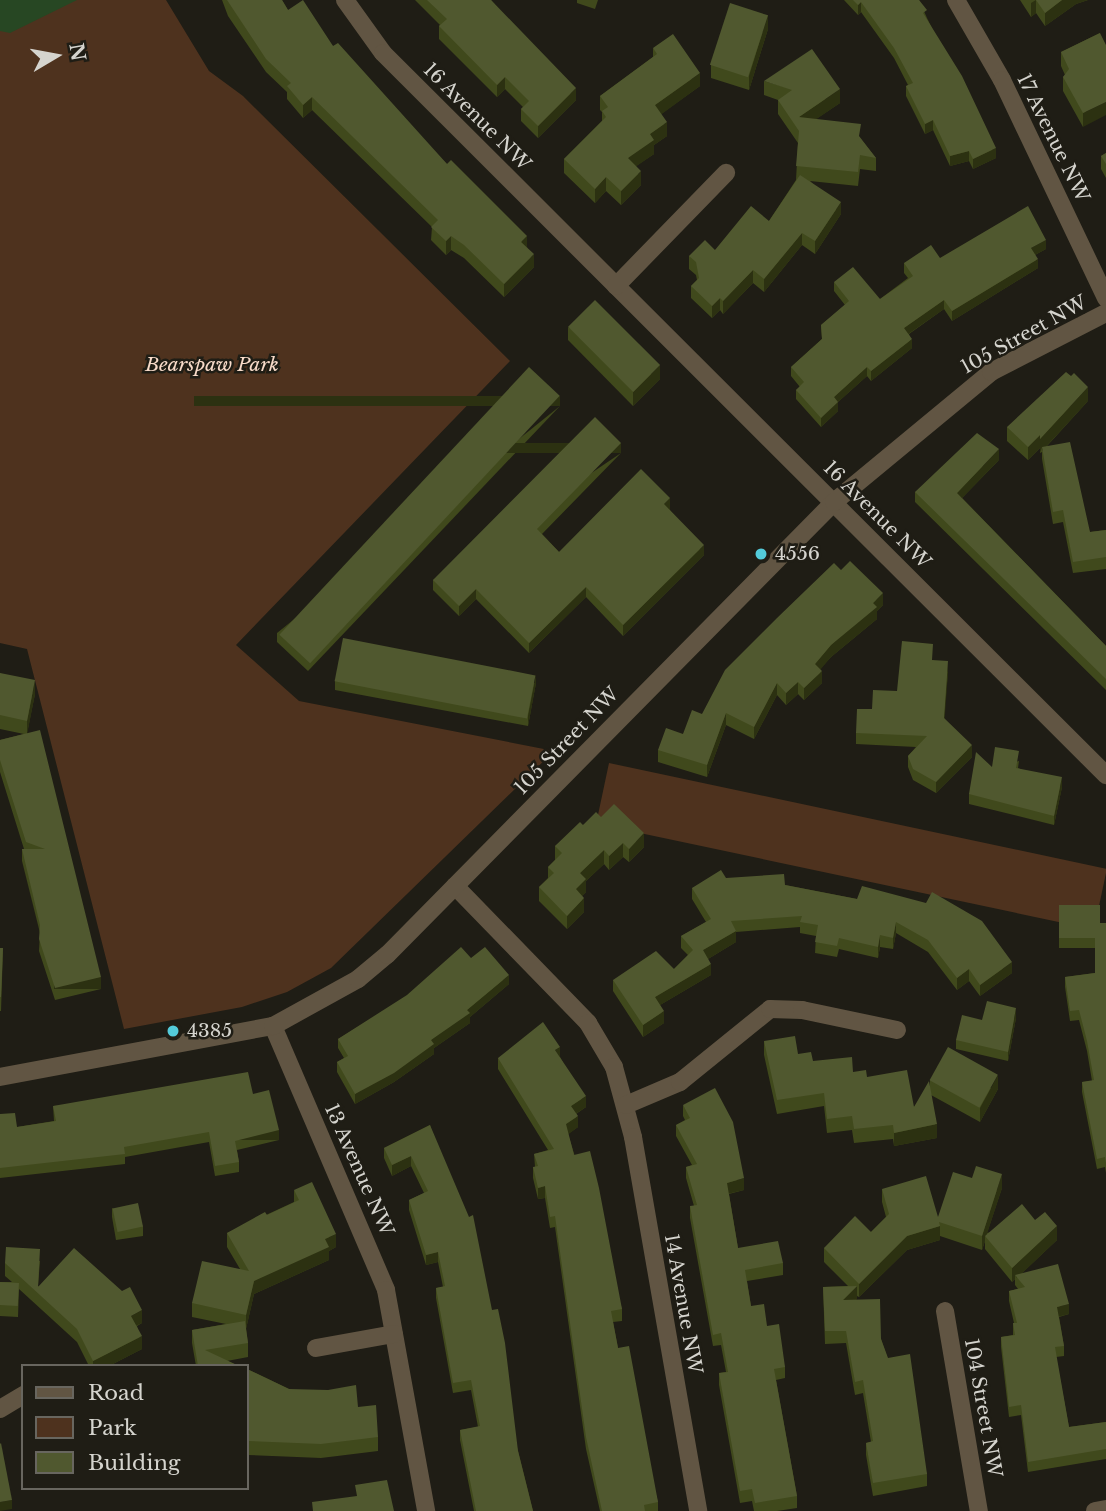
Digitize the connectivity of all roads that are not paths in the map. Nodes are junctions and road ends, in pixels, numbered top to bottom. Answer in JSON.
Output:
{"nodes":[{"id":1,"x":345,"y":0,"type":"edge"},
{"id":2,"x":956,"y":0,"type":"edge"},
{"id":3,"x":726,"y":173,"type":"dead end"},
{"id":4,"x":616,"y":286,"type":"junction"},
{"id":5,"x":1106,"y":298,"type":"edge"},
{"id":6,"x":1106,"y":313,"type":"edge"},
{"id":7,"x":834,"y":502,"type":"junction"},
{"id":8,"x":1106,"y":775,"type":"edge"},
{"id":9,"x":455,"y":886,"type":"junction"},
{"id":10,"x":273,"y":1026,"type":"junction"},
{"id":11,"x":897,"y":1030,"type":"dead end"},
{"id":12,"x":0,"y":1077,"type":"edge"},
{"id":13,"x":626,"y":1105,"type":"junction"},
{"id":14,"x":945,"y":1311,"type":"dead end"},
{"id":15,"x":394,"y":1334,"type":"junction"},
{"id":16,"x":316,"y":1348,"type":"dead end"},
{"id":17,"x":21,"y":1396,"type":"edge"},
{"id":18,"x":0,"y":1409,"type":"edge"},
{"id":19,"x":1106,"y":1509,"type":"edge"},
{"id":20,"x":426,"y":1511,"type":"edge"},
{"id":21,"x":698,"y":1511,"type":"edge"},
{"id":22,"x":979,"y":1511,"type":"edge"},
{"id":23,"x":1095,"y":1511,"type":"edge"}],
"edges":[{"from":1,"to":4,"type":"street","name":"16 Avenue NW"},
{"from":2,"to":5,"type":"street","name":"17 Avenue NW"},
{"from":3,"to":4,"type":"street"},
{"from":4,"to":7,"type":"street","name":"16 Avenue NW"},
{"from":6,"to":7,"type":"street","name":"105 Street NW"},
{"from":7,"to":8,"type":"street","name":"16 Avenue NW"},
{"from":7,"to":9,"type":"street","name":"105 Street NW"},
{"from":9,"to":10,"type":"street","name":"105 Street NW"},
{"from":9,"to":13,"type":"street","name":"14 Avenue NW"},
{"from":10,"to":12,"type":"street","name":"105 Street NW"},
{"from":10,"to":15,"type":"street","name":"13 Avenue NW"},
{"from":11,"to":13,"type":"street"},
{"from":13,"to":21,"type":"street","name":"14 Avenue NW"},
{"from":14,"to":22,"type":"street","name":"104 Street NW"},
{"from":15,"to":16,"type":"street"},
{"from":15,"to":20,"type":"street","name":"13 Avenue NW"},
{"from":17,"to":18,"type":"street"},
{"from":19,"to":23,"type":"street"}]}
